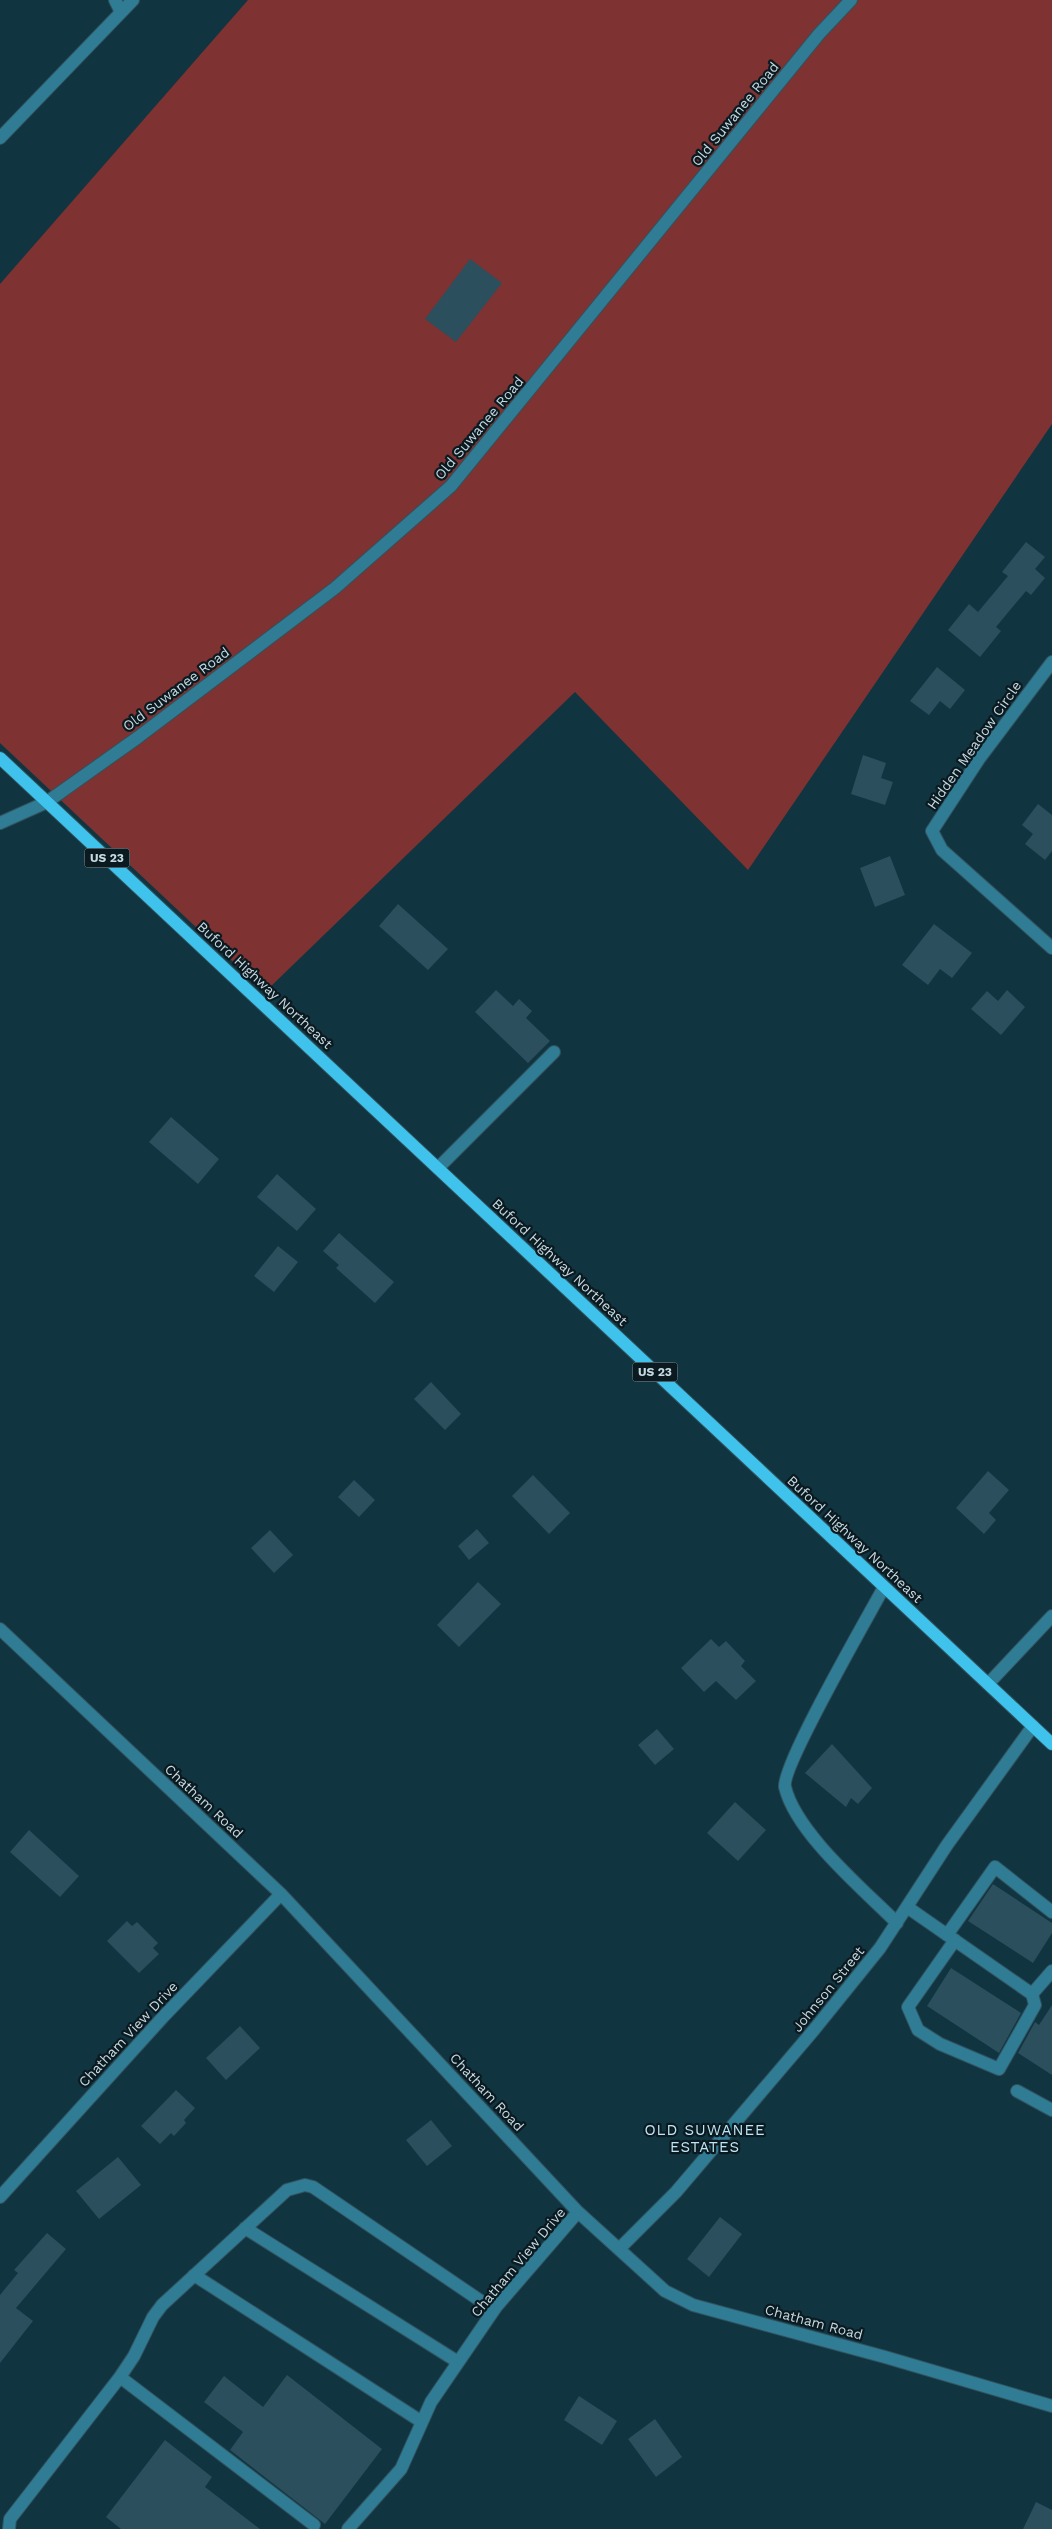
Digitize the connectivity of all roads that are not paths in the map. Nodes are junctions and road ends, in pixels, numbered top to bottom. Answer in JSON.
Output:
{"nodes":[{"id":1,"x":115,"y":0,"type":"edge"},
{"id":2,"x":133,"y":0,"type":"edge"},
{"id":3,"x":851,"y":0,"type":"edge"},
{"id":4,"x":121,"y":12,"type":"junction"},
{"id":5,"x":0,"y":138,"type":"edge"},
{"id":6,"x":1052,"y":662,"type":"edge"},
{"id":7,"x":0,"y":758,"type":"edge"},
{"id":8,"x":48,"y":802,"type":"junction"},
{"id":9,"x":0,"y":823,"type":"edge"},
{"id":10,"x":1052,"y":948,"type":"edge"},
{"id":11,"x":554,"y":1052,"type":"dead end"},
{"id":12,"x":438,"y":1168,"type":"junction"},
{"id":13,"x":884,"y":1587,"type":"junction"},
{"id":14,"x":1052,"y":1616,"type":"edge"},
{"id":15,"x":0,"y":1629,"type":"edge"},
{"id":16,"x":988,"y":1684,"type":"junction"},
{"id":17,"x":1033,"y":1726,"type":"junction"},
{"id":18,"x":1052,"y":1744,"type":"edge"},
{"id":19,"x":281,"y":1894,"type":"junction"},
{"id":20,"x":907,"y":1907,"type":"junction"},
{"id":21,"x":1052,"y":1912,"type":"edge"},
{"id":22,"x":897,"y":1923,"type":"junction"},
{"id":23,"x":951,"y":1937,"type":"junction"},
{"id":24,"x":1052,"y":1971,"type":"edge"},
{"id":25,"x":1032,"y":1994,"type":"junction"},
{"id":26,"x":1017,"y":2091,"type":"dead end"},
{"id":27,"x":1052,"y":2110,"type":"edge"},
{"id":28,"x":0,"y":2197,"type":"edge"},
{"id":29,"x":578,"y":2212,"type":"junction"},
{"id":30,"x":245,"y":2228,"type":"junction"},
{"id":31,"x":619,"y":2249,"type":"junction"},
{"id":32,"x":194,"y":2275,"type":"junction"},
{"id":33,"x":494,"y":2310,"type":"junction"},
{"id":34,"x":458,"y":2362,"type":"junction"},
{"id":35,"x":120,"y":2377,"type":"junction"},
{"id":36,"x":1052,"y":2406,"type":"edge"},
{"id":37,"x":422,"y":2422,"type":"junction"},
{"id":38,"x":314,"y":2525,"type":"dead end"},
{"id":39,"x":9,"y":2529,"type":"edge"},
{"id":40,"x":348,"y":2529,"type":"edge"}],
"edges":[{"from":1,"to":4,"type":"street"},
{"from":2,"to":4,"type":"street"},
{"from":3,"to":8,"type":"street","name":"Old Suwanee Road"},
{"from":4,"to":5,"type":"street"},
{"from":6,"to":10,"type":"street","name":"Hidden Meadow Circle"},
{"from":7,"to":8,"type":"main road","number":"US 23"},
{"from":8,"to":9,"type":"street","name":"Old Suwanee Road"},
{"from":8,"to":12,"type":"main road","name":"Buford Highway Northeast","number":"US 23"},
{"from":11,"to":12,"type":"street"},
{"from":12,"to":13,"type":"main road","name":"Buford Highway Northeast","number":"US 23"},
{"from":13,"to":16,"type":"main road","name":"Buford Highway Northeast","number":"US 23"},
{"from":13,"to":22,"type":"street"},
{"from":14,"to":16,"type":"street"},
{"from":15,"to":19,"type":"street","name":"Chatham Road"},
{"from":16,"to":17,"type":"main road","name":"Buford Highway Northeast","number":"US 23"},
{"from":17,"to":18,"type":"main road","name":"Buford Highway Northeast","number":"US 23"},
{"from":17,"to":20,"type":"street","name":"Johnson Street"},
{"from":19,"to":28,"type":"street","name":"Chatham View Drive"},
{"from":19,"to":29,"type":"street","name":"Chatham Road"},
{"from":20,"to":22,"type":"street","name":"Johnson Street"},
{"from":20,"to":23,"type":"street"},
{"from":21,"to":23,"type":"street"},
{"from":22,"to":31,"type":"street","name":"Johnson Street"},
{"from":23,"to":25,"type":"street"},
{"from":23,"to":25,"type":"street"},
{"from":24,"to":25,"type":"street"},
{"from":26,"to":27,"type":"street"},
{"from":29,"to":31,"type":"street","name":"Chatham Road"},
{"from":29,"to":33,"type":"street","name":"Chatham View Drive"},
{"from":30,"to":32,"type":"street"},
{"from":30,"to":33,"type":"street"},
{"from":30,"to":34,"type":"street"},
{"from":31,"to":36,"type":"street","name":"Chatham Road"},
{"from":32,"to":35,"type":"street"},
{"from":32,"to":37,"type":"street"},
{"from":33,"to":34,"type":"street","name":"Chatham View Drive"},
{"from":34,"to":37,"type":"street","name":"Chatham View Drive"},
{"from":35,"to":38,"type":"street"},
{"from":35,"to":39,"type":"street"},
{"from":37,"to":40,"type":"street","name":"Chatham View Drive"}]}
